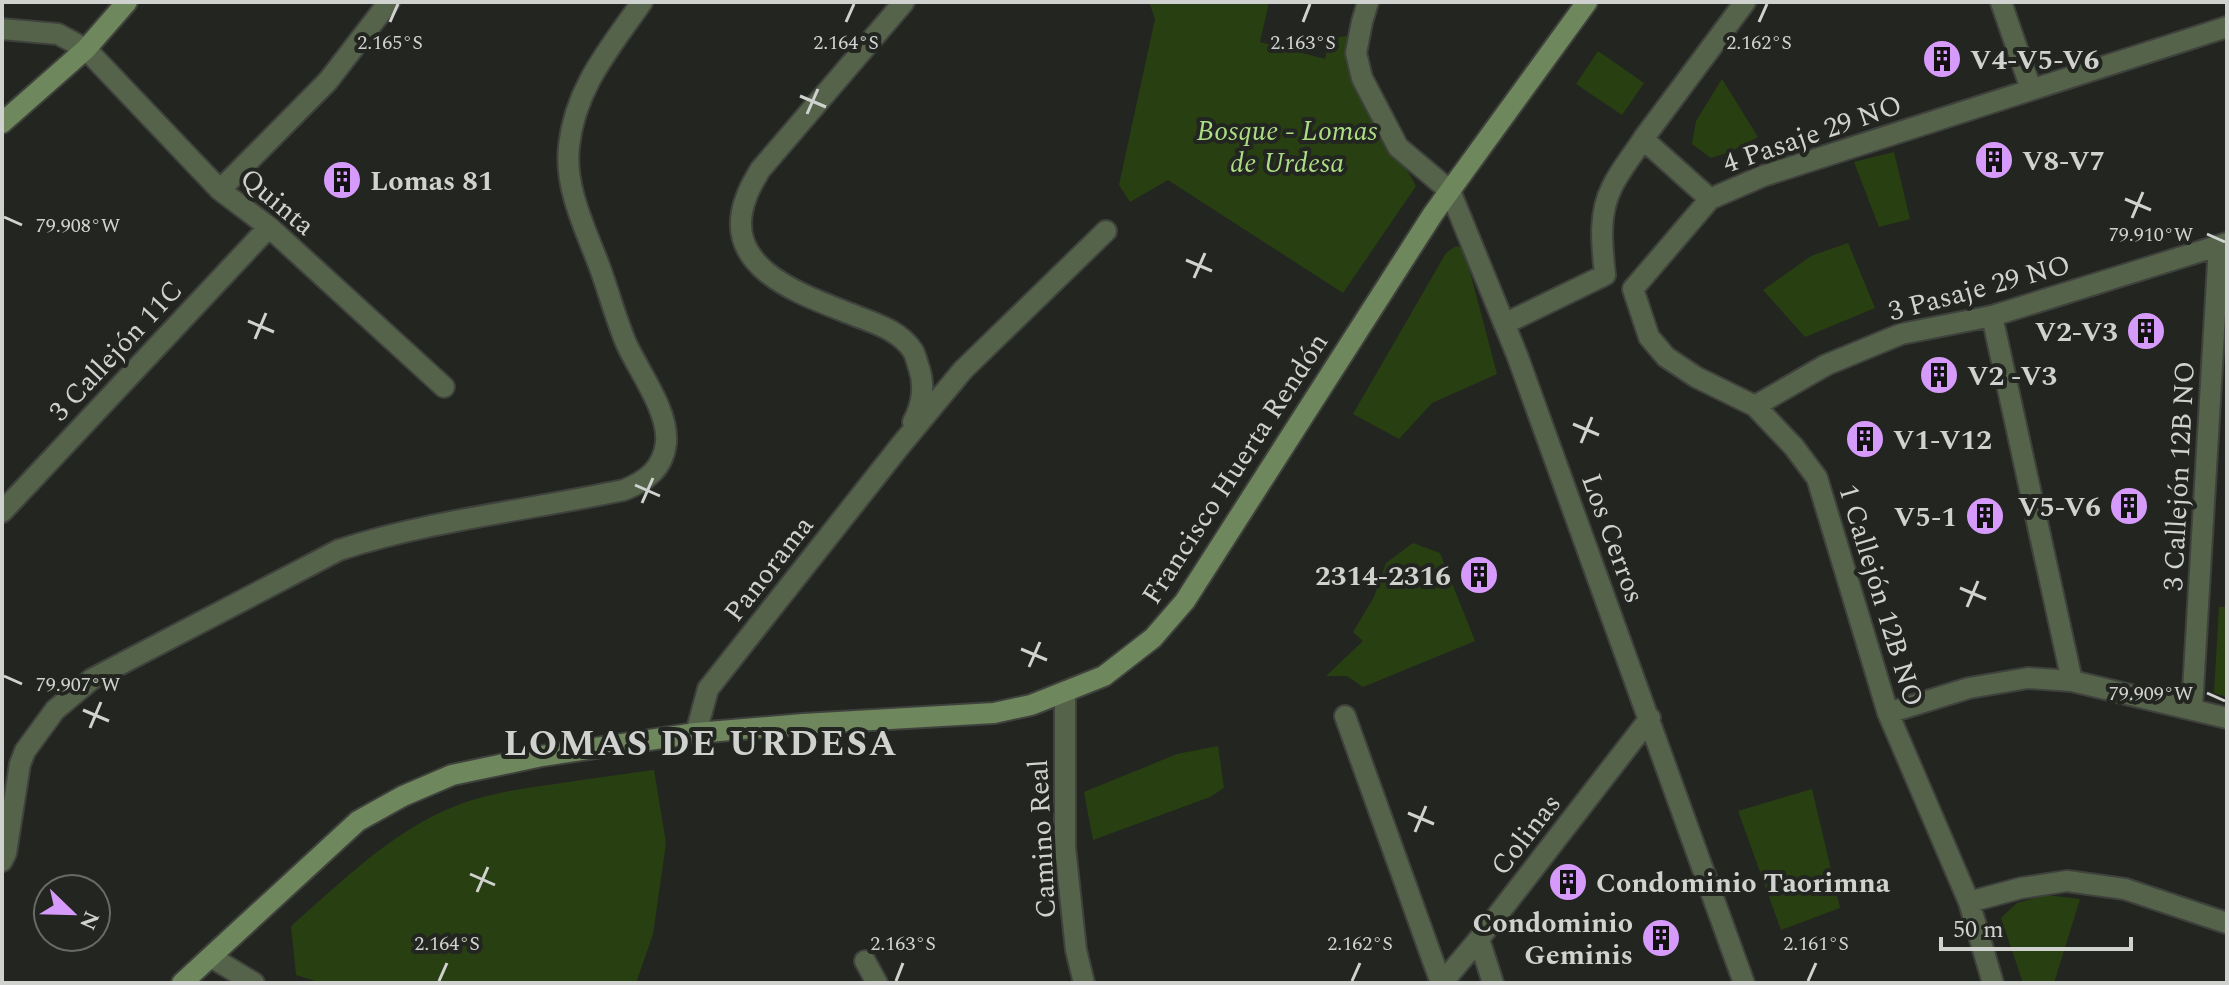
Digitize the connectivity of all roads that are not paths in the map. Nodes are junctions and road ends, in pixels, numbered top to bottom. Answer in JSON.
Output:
{"nodes":[{"id":1,"x":127,"y":2,"type":"edge"},
{"id":2,"x":389,"y":2,"type":"edge"},
{"id":3,"x":642,"y":2,"type":"edge"},
{"id":4,"x":904,"y":2,"type":"edge"},
{"id":5,"x":1368,"y":2,"type":"edge"},
{"id":6,"x":1587,"y":2,"type":"edge"},
{"id":7,"x":1745,"y":2,"type":"edge"},
{"id":8,"x":2001,"y":2,"type":"edge"},
{"id":9,"x":2227,"y":27,"type":"edge"},
{"id":10,"x":2,"y":29,"type":"edge"},
{"id":11,"x":86,"y":49,"type":"junction"},
{"id":12,"x":2031,"y":89,"type":"junction"},
{"id":13,"x":2,"y":123,"type":"edge"},
{"id":14,"x":1643,"y":139,"type":"junction"},
{"id":15,"x":220,"y":190,"type":"junction"},
{"id":16,"x":1450,"y":191,"type":"junction"},
{"id":17,"x":1710,"y":199,"type":"junction"},
{"id":18,"x":269,"y":227,"type":"junction"},
{"id":19,"x":1106,"y":231,"type":"dead end"},
{"id":20,"x":2223,"y":245,"type":"edge"},
{"id":21,"x":1605,"y":275,"type":"junction"},
{"id":22,"x":1633,"y":289,"type":"junction"},
{"id":23,"x":1992,"y":316,"type":"junction"},
{"id":24,"x":1504,"y":324,"type":"junction"},
{"id":25,"x":444,"y":387,"type":"dead end"},
{"id":26,"x":1755,"y":406,"type":"junction"},
{"id":27,"x":900,"y":446,"type":"junction"},
{"id":28,"x":2,"y":512,"type":"edge"},
{"id":29,"x":2072,"y":681,"type":"junction"},
{"id":30,"x":1065,"y":692,"type":"junction"},
{"id":31,"x":2192,"y":708,"type":"junction"},
{"id":32,"x":1888,"y":713,"type":"junction"},
{"id":33,"x":1345,"y":716,"type":"dead end"},
{"id":34,"x":1650,"y":718,"type":"junction"},
{"id":35,"x":2227,"y":718,"type":"edge"},
{"id":36,"x":696,"y":733,"type":"junction"},
{"id":37,"x":2,"y":861,"type":"edge"},
{"id":38,"x":1969,"y":902,"type":"junction"},
{"id":39,"x":2227,"y":923,"type":"edge"},
{"id":40,"x":1479,"y":939,"type":"junction"},
{"id":41,"x":211,"y":957,"type":"junction"},
{"id":42,"x":865,"y":961,"type":"dead end"},
{"id":43,"x":182,"y":983,"type":"edge"},
{"id":44,"x":254,"y":983,"type":"edge"},
{"id":45,"x":877,"y":983,"type":"edge"},
{"id":46,"x":1084,"y":983,"type":"edge"},
{"id":47,"x":1442,"y":983,"type":"edge"},
{"id":48,"x":1493,"y":983,"type":"edge"},
{"id":49,"x":1744,"y":983,"type":"edge"},
{"id":50,"x":1993,"y":983,"type":"edge"}],
"edges":[{"from":1,"to":11,"type":"street"},
{"from":2,"to":15,"type":"street"},
{"from":3,"to":37,"type":"street"},
{"from":4,"to":27,"type":"street","name":"Panorama"},
{"from":5,"to":16,"type":"street","name":"Los Cerros"},
{"from":6,"to":16,"type":"street","name":"Francisco Huerta Rendón"},
{"from":7,"to":14,"type":"street"},
{"from":8,"to":12,"type":"street"},
{"from":9,"to":12,"type":"street","name":"4 Pasaje 29 NO"},
{"from":10,"to":11,"type":"street"},
{"from":11,"to":13,"type":"street"},
{"from":11,"to":15,"type":"street","name":"Quinta"},
{"from":12,"to":17,"type":"street","name":"4 Pasaje 29 NO"},
{"from":14,"to":17,"type":"street"},
{"from":14,"to":21,"type":"street"},
{"from":15,"to":18,"type":"street","name":"Quinta"},
{"from":16,"to":24,"type":"street","name":"Los Cerros"},
{"from":16,"to":30,"type":"street","name":"Francisco Huerta Rendón"},
{"from":17,"to":22,"type":"street","name":"4 Pasaje 29 NO"},
{"from":18,"to":25,"type":"street","name":"Quinta"},
{"from":18,"to":28,"type":"street","name":"3 Callejón 11C"},
{"from":19,"to":27,"type":"street","name":"Panorama"},
{"from":20,"to":23,"type":"street","name":"3 Pasaje 29 NO"},
{"from":20,"to":31,"type":"street","name":"3 Callejón 12B NO"},
{"from":21,"to":22,"type":"street"},
{"from":21,"to":24,"type":"street"},
{"from":22,"to":26,"type":"street","name":"1 Callejón 12B NO"},
{"from":23,"to":26,"type":"street","name":"3 Pasaje 29 NO"},
{"from":23,"to":29,"type":"street"},
{"from":24,"to":34,"type":"street","name":"Los Cerros"},
{"from":26,"to":32,"type":"street","name":"1 Callejón 12B NO"},
{"from":27,"to":36,"type":"street","name":"Panorama"},
{"from":29,"to":31,"type":"street"},
{"from":29,"to":32,"type":"street"},
{"from":30,"to":36,"type":"street","name":"Francisco Huerta Rendón"},
{"from":30,"to":46,"type":"street","name":"Camino Real"},
{"from":31,"to":35,"type":"street"},
{"from":32,"to":38,"type":"street","name":"1 Callejón 12B NO"},
{"from":33,"to":47,"type":"street"},
{"from":34,"to":40,"type":"street","name":"Colinas"},
{"from":34,"to":49,"type":"street","name":"Los Cerros"},
{"from":36,"to":41,"type":"street","name":"Francisco Huerta Rendón"},
{"from":38,"to":39,"type":"street"},
{"from":38,"to":50,"type":"street","name":"1 Callejón 12B NO"},
{"from":40,"to":47,"type":"street","name":"Colinas"},
{"from":40,"to":48,"type":"street"},
{"from":41,"to":43,"type":"street","name":"Francisco Huerta Rendón"},
{"from":41,"to":44,"type":"street"},
{"from":42,"to":45,"type":"street"}]}
